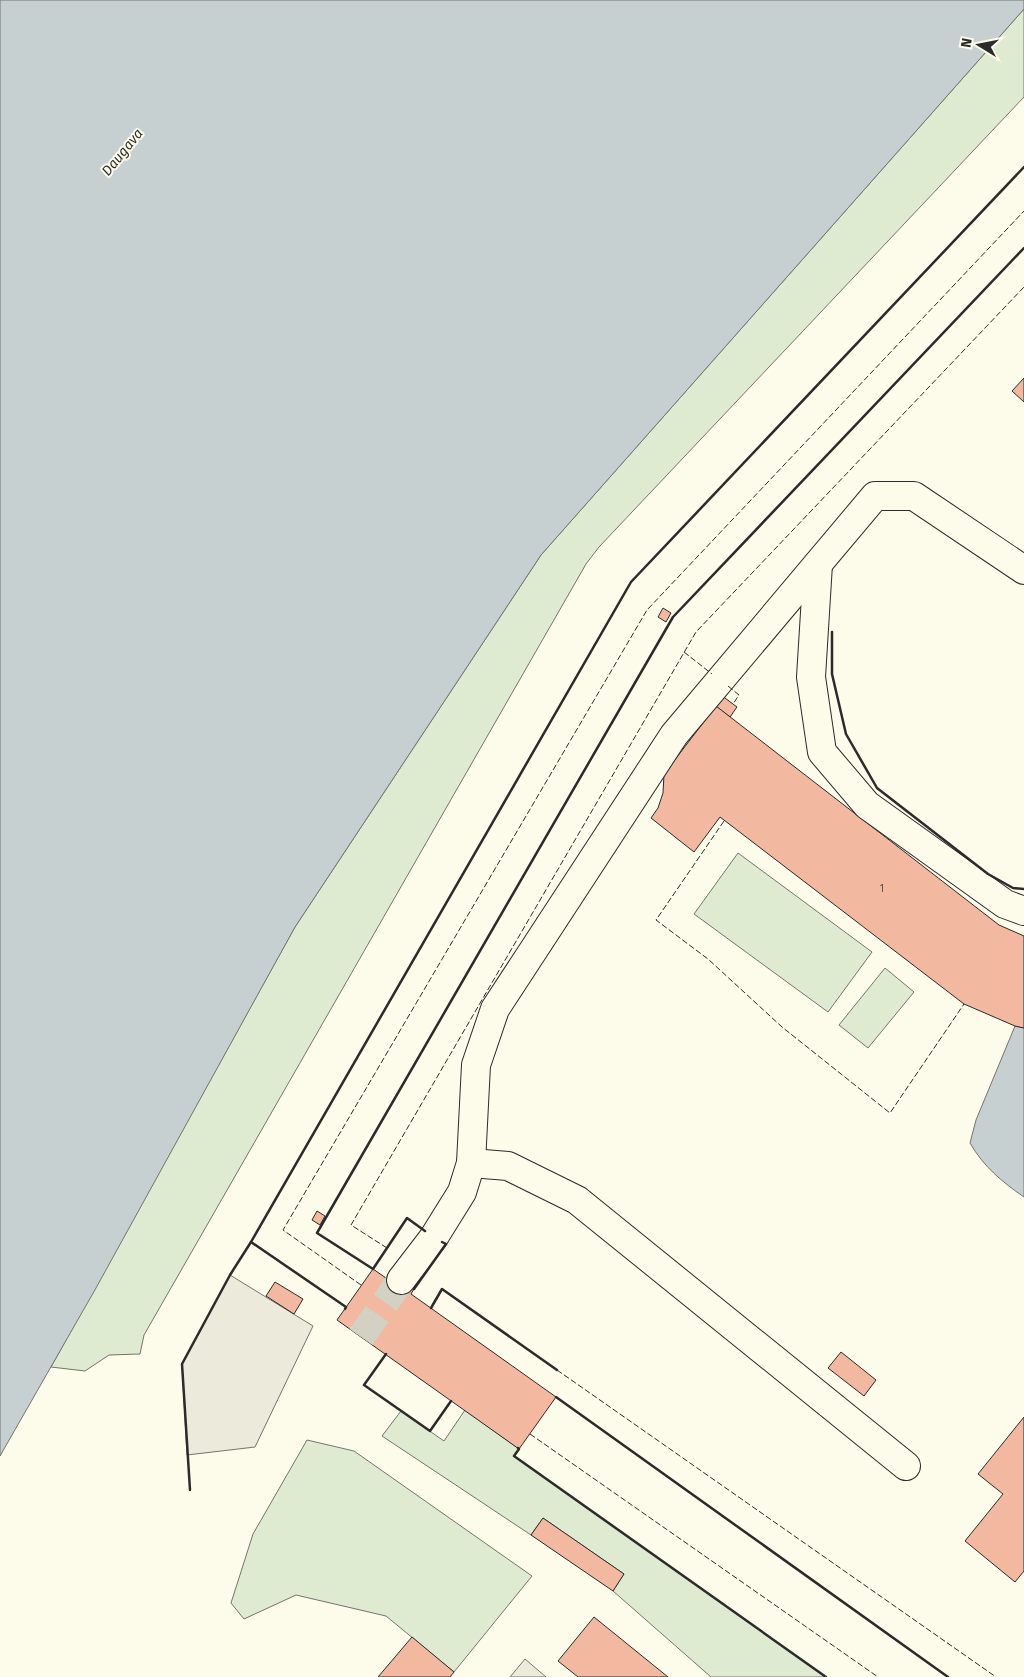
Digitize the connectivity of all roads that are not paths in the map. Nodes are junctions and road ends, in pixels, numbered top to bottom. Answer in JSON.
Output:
{"nodes":[{"id":1,"x":818,"y":564,"type":"junction"},
{"id":2,"x":1024,"y":570,"type":"edge"},
{"id":3,"x":1024,"y":911,"type":"edge"},
{"id":4,"x":471,"y":1163,"type":"junction"},
{"id":5,"x":401,"y":1280,"type":"tunnel mouth"},
{"id":6,"x":906,"y":1466,"type":"dead end"}],
"edges":[{"from":1,"to":2,"type":"lane"},
{"from":1,"to":3,"type":"lane"},
{"from":1,"to":4,"type":"lane"},
{"from":4,"to":5,"type":"lane"},
{"from":4,"to":6,"type":"lane"}]}
